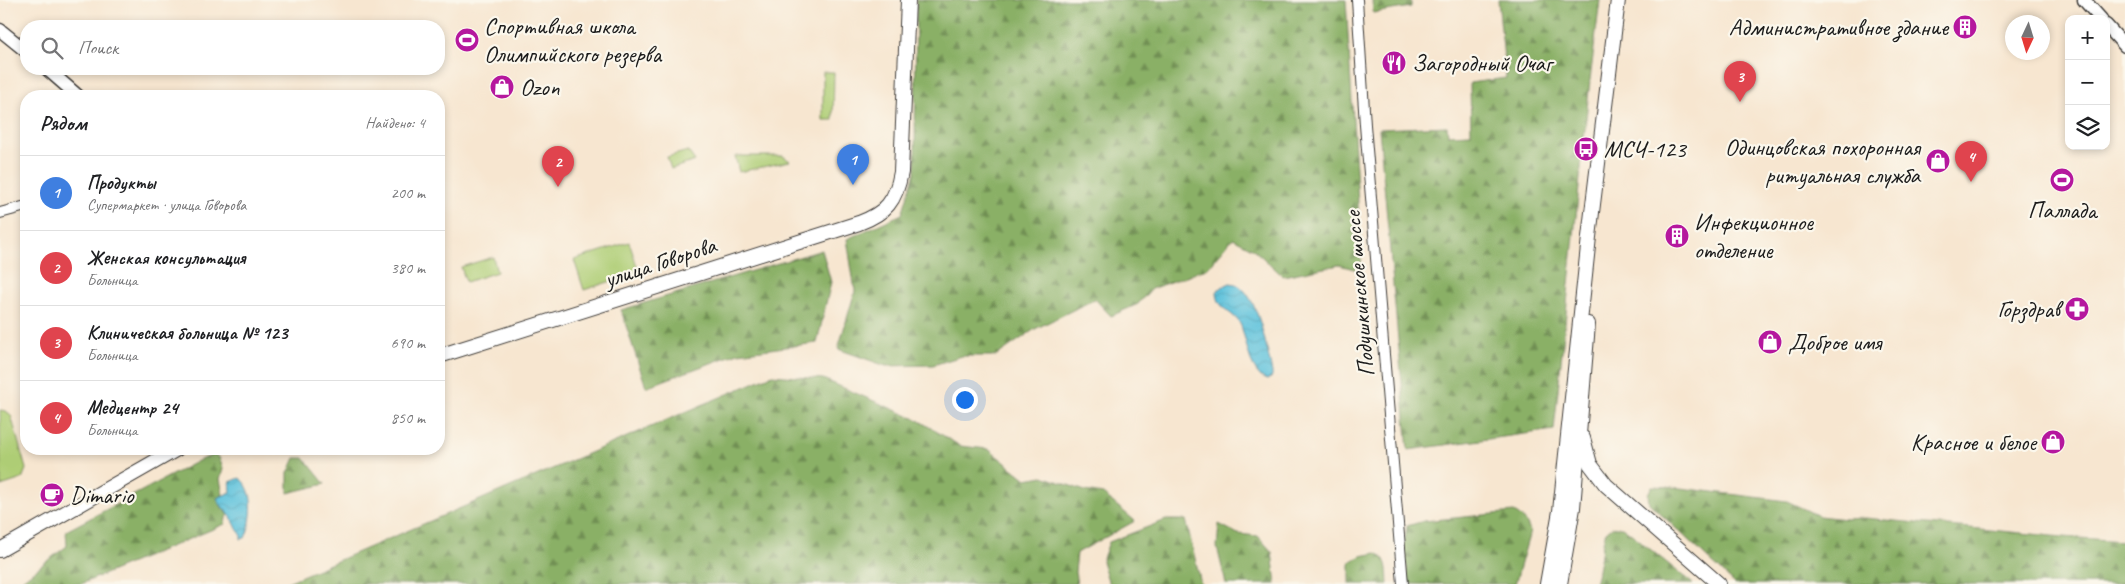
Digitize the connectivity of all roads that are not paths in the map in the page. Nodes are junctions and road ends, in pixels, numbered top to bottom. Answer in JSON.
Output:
{"nodes":[{"id":1,"x":908,"y":0,"type":"edge"},
{"id":2,"x":1357,"y":0,"type":"edge"},
{"id":3,"x":1618,"y":0,"type":"edge"},
{"id":4,"x":2084,"y":0,"type":"edge"},
{"id":5,"x":2097,"y":15,"type":"edge"},
{"id":6,"x":2110,"y":29,"type":"edge"},
{"id":7,"x":0,"y":30,"type":"edge"},
{"id":8,"x":20,"y":46,"type":"edge"},
{"id":9,"x":2125,"y":46,"type":"edge"},
{"id":10,"x":55,"y":75,"type":"edge"},
{"id":11,"x":71,"y":90,"type":"edge"},
{"id":12,"x":20,"y":208,"type":"edge"},
{"id":13,"x":0,"y":213,"type":"edge"},
{"id":14,"x":1584,"y":280,"type":"junction"},
{"id":15,"x":445,"y":354,"type":"edge"},
{"id":16,"x":1583,"y":397,"type":"junction"},
{"id":17,"x":166,"y":455,"type":"edge"},
{"id":18,"x":0,"y":550,"type":"edge"},
{"id":19,"x":1403,"y":584,"type":"edge"},
{"id":20,"x":1546,"y":584,"type":"edge"},
{"id":21,"x":1560,"y":584,"type":"edge"},
{"id":22,"x":1719,"y":584,"type":"edge"}],
"edges":[{"from":1,"to":15,"type":"main road","name":"улица Говорова"},
{"from":2,"to":19,"type":"street","name":"Подушкинское шоссе"},
{"from":3,"to":14,"type":"main road"},
{"from":4,"to":5,"type":"street"},
{"from":6,"to":9,"type":"street"},
{"from":7,"to":8,"type":"street"},
{"from":10,"to":11,"type":"street"},
{"from":12,"to":13,"type":"street"},
{"from":14,"to":16,"type":"main road"},
{"from":14,"to":20,"type":"main road"},
{"from":16,"to":21,"type":"main road"},
{"from":16,"to":22,"type":"main road"},
{"from":17,"to":18,"type":"main road"}]}
